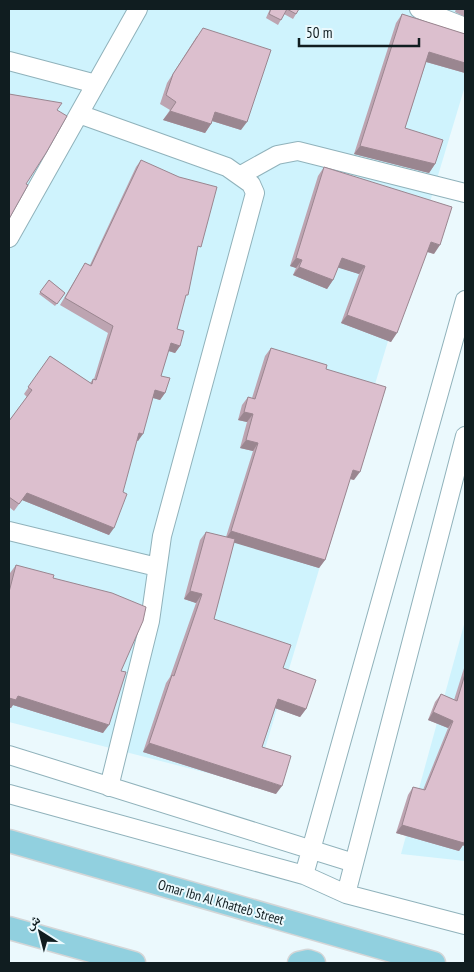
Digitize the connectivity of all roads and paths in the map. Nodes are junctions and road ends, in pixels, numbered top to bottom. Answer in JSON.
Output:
{"nodes":[{"id":1,"x":138,"y":9,"type":"edge"},
{"id":2,"x":419,"y":9,"type":"edge"},
{"id":3,"x":465,"y":27,"type":"edge"},
{"id":4,"x":9,"y":61,"type":"edge"},
{"id":5,"x":96,"y":84,"type":"junction"},
{"id":6,"x":79,"y":114,"type":"junction"},
{"id":7,"x":240,"y":175,"type":"junction"},
{"id":8,"x":465,"y":193,"type":"edge"},
{"id":9,"x":9,"y":238,"type":"edge"},
{"id":10,"x":465,"y":300,"type":"edge"},
{"id":11,"x":465,"y":436,"type":"edge"},
{"id":12,"x":9,"y":531,"type":"edge"},
{"id":13,"x":157,"y":567,"type":"junction"},
{"id":14,"x":9,"y":755,"type":"edge"},
{"id":15,"x":109,"y":786,"type":"junction"},
{"id":16,"x":9,"y":794,"type":"edge"},
{"id":17,"x":9,"y":841,"type":"edge"},
{"id":18,"x":311,"y":850,"type":"junction"},
{"id":19,"x":354,"y":863,"type":"junction"},
{"id":20,"x":304,"y":875,"type":"junction"},
{"id":21,"x":346,"y":894,"type":"junction"},
{"id":22,"x":465,"y":924,"type":"edge"},
{"id":23,"x":9,"y":928,"type":"edge"},
{"id":24,"x":134,"y":963,"type":"edge"},
{"id":25,"x":299,"y":963,"type":"edge"},
{"id":26,"x":314,"y":963,"type":"edge"},
{"id":27,"x":434,"y":963,"type":"edge"}],
"edges":[{"from":1,"to":5,"type":"street"},
{"from":2,"to":3,"type":"street"},
{"from":4,"to":5,"type":"street"},
{"from":5,"to":6,"type":"street"},
{"from":6,"to":7,"type":"street"},
{"from":6,"to":9,"type":"street"},
{"from":7,"to":8,"type":"street"},
{"from":7,"to":13,"type":"street"},
{"from":10,"to":18,"type":"street"},
{"from":11,"to":19,"type":"street"},
{"from":12,"to":13,"type":"street"},
{"from":13,"to":15,"type":"street"},
{"from":14,"to":15,"type":"street"},
{"from":15,"to":18,"type":"street"},
{"from":16,"to":20,"type":"street"},
{"from":17,"to":27,"type":"main road","name":"Omar Ibn Al Khatteb Street"},
{"from":18,"to":19,"type":"street"},
{"from":18,"to":20,"type":"street"},
{"from":19,"to":21,"type":"street"},
{"from":20,"to":21,"type":"street"},
{"from":21,"to":22,"type":"street"},
{"from":23,"to":24,"type":"main road"},
{"from":25,"to":26,"type":"main road"}]}
